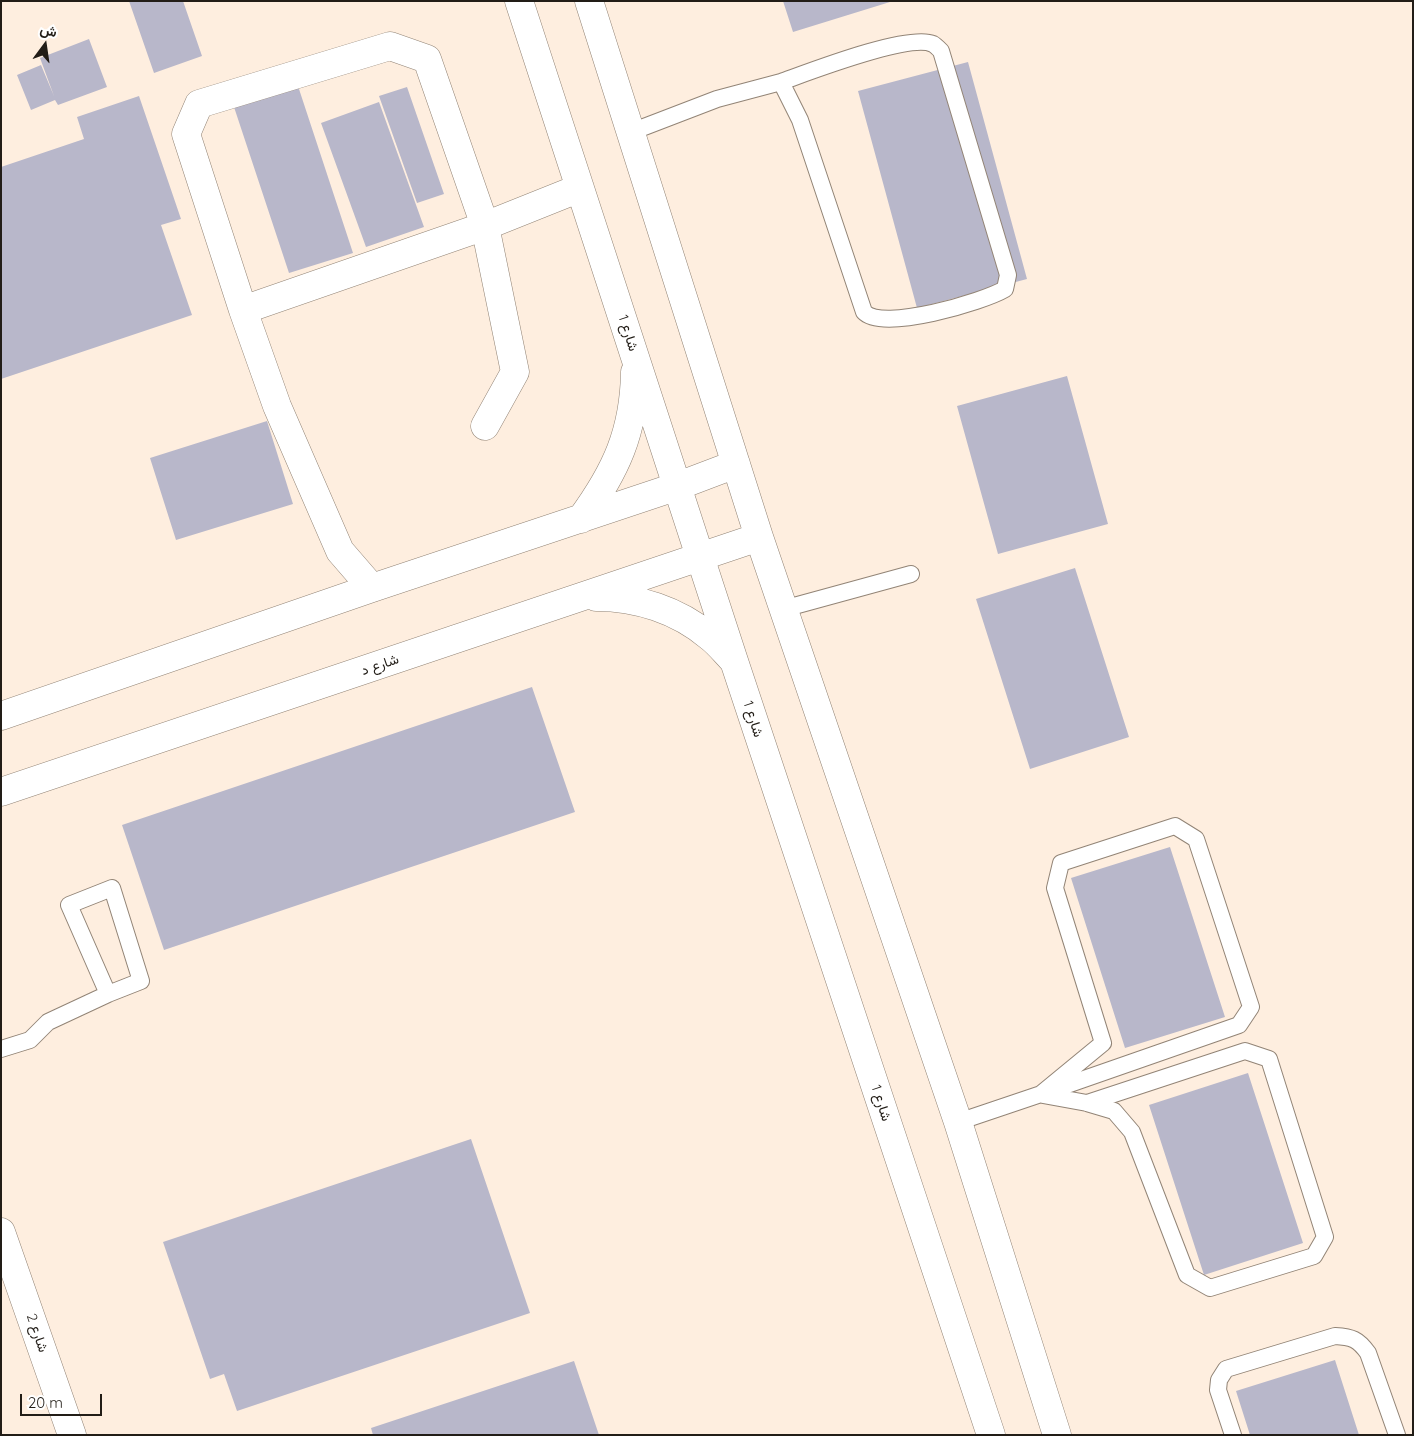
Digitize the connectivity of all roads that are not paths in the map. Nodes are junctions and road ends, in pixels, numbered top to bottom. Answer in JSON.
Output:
{"nodes":[{"id":1,"x":519,"y":1,"type":"edge"},
{"id":2,"x":589,"y":1,"type":"edge"},
{"id":3,"x":781,"y":82,"type":"junction"},
{"id":4,"x":631,"y":132,"type":"junction"},
{"id":5,"x":580,"y":188,"type":"junction"},
{"id":6,"x":485,"y":226,"type":"junction"},
{"id":7,"x":243,"y":310,"type":"junction"},
{"id":8,"x":636,"y":358,"type":"junction"},
{"id":9,"x":485,"y":426,"type":"dead end"},
{"id":10,"x":736,"y":464,"type":"junction"},
{"id":11,"x":678,"y":486,"type":"junction"},
{"id":12,"x":581,"y":519,"type":"junction"},
{"id":13,"x":759,"y":537,"type":"junction"},
{"id":14,"x":700,"y":557,"type":"junction"},
{"id":15,"x":911,"y":574,"type":"dead end"},
{"id":16,"x":372,"y":588,"type":"junction"},
{"id":17,"x":585,"y":596,"type":"junction"},
{"id":18,"x":783,"y":609,"type":"junction"},
{"id":19,"x":734,"y":661,"type":"junction"},
{"id":20,"x":1,"y":716,"type":"edge"},
{"id":21,"x":1,"y":792,"type":"edge"},
{"id":22,"x":108,"y":994,"type":"junction"},
{"id":23,"x":1,"y":1050,"type":"edge"},
{"id":24,"x":1041,"y":1094,"type":"junction"},
{"id":25,"x":1087,"y":1103,"type":"junction"},
{"id":26,"x":958,"y":1122,"type":"junction"},
{"id":27,"x":1,"y":1232,"type":"edge"},
{"id":28,"x":72,"y":1435,"type":"edge"},
{"id":29,"x":991,"y":1435,"type":"edge"},
{"id":30,"x":1057,"y":1435,"type":"edge"},
{"id":31,"x":1233,"y":1435,"type":"edge"},
{"id":32,"x":1396,"y":1435,"type":"edge"}],
"edges":[{"from":1,"to":5,"type":"street","name":"شارع 1"},
{"from":2,"to":4,"type":"street"},
{"from":3,"to":3,"type":"lane"},
{"from":3,"to":4,"type":"lane"},
{"from":4,"to":10,"type":"street"},
{"from":5,"to":6,"type":"street"},
{"from":5,"to":8,"type":"street","name":"شارع 1"},
{"from":6,"to":7,"type":"street"},
{"from":6,"to":7,"type":"street"},
{"from":6,"to":9,"type":"street"},
{"from":7,"to":16,"type":"street"},
{"from":8,"to":11,"type":"street","name":"شارع 1"},
{"from":8,"to":12,"type":"street"},
{"from":10,"to":11,"type":"street"},
{"from":10,"to":13,"type":"street"},
{"from":11,"to":12,"type":"street"},
{"from":11,"to":14,"type":"street","name":"شارع 1"},
{"from":12,"to":16,"type":"street"},
{"from":13,"to":14,"type":"street","name":"شارع د"},
{"from":13,"to":18,"type":"street"},
{"from":14,"to":17,"type":"street","name":"شارع د"},
{"from":14,"to":19,"type":"street","name":"شارع 1"},
{"from":15,"to":18,"type":"lane"},
{"from":16,"to":20,"type":"street"},
{"from":17,"to":19,"type":"street"},
{"from":17,"to":21,"type":"street","name":"شارع د"},
{"from":18,"to":26,"type":"street"},
{"from":19,"to":29,"type":"street","name":"شارع 1"},
{"from":22,"to":22,"type":"lane"},
{"from":22,"to":23,"type":"lane"},
{"from":24,"to":24,"type":"lane"},
{"from":24,"to":25,"type":"lane"},
{"from":24,"to":26,"type":"lane"},
{"from":25,"to":25,"type":"lane"},
{"from":26,"to":30,"type":"street"},
{"from":27,"to":28,"type":"street","name":"شارع 2"},
{"from":31,"to":32,"type":"lane"}]}
